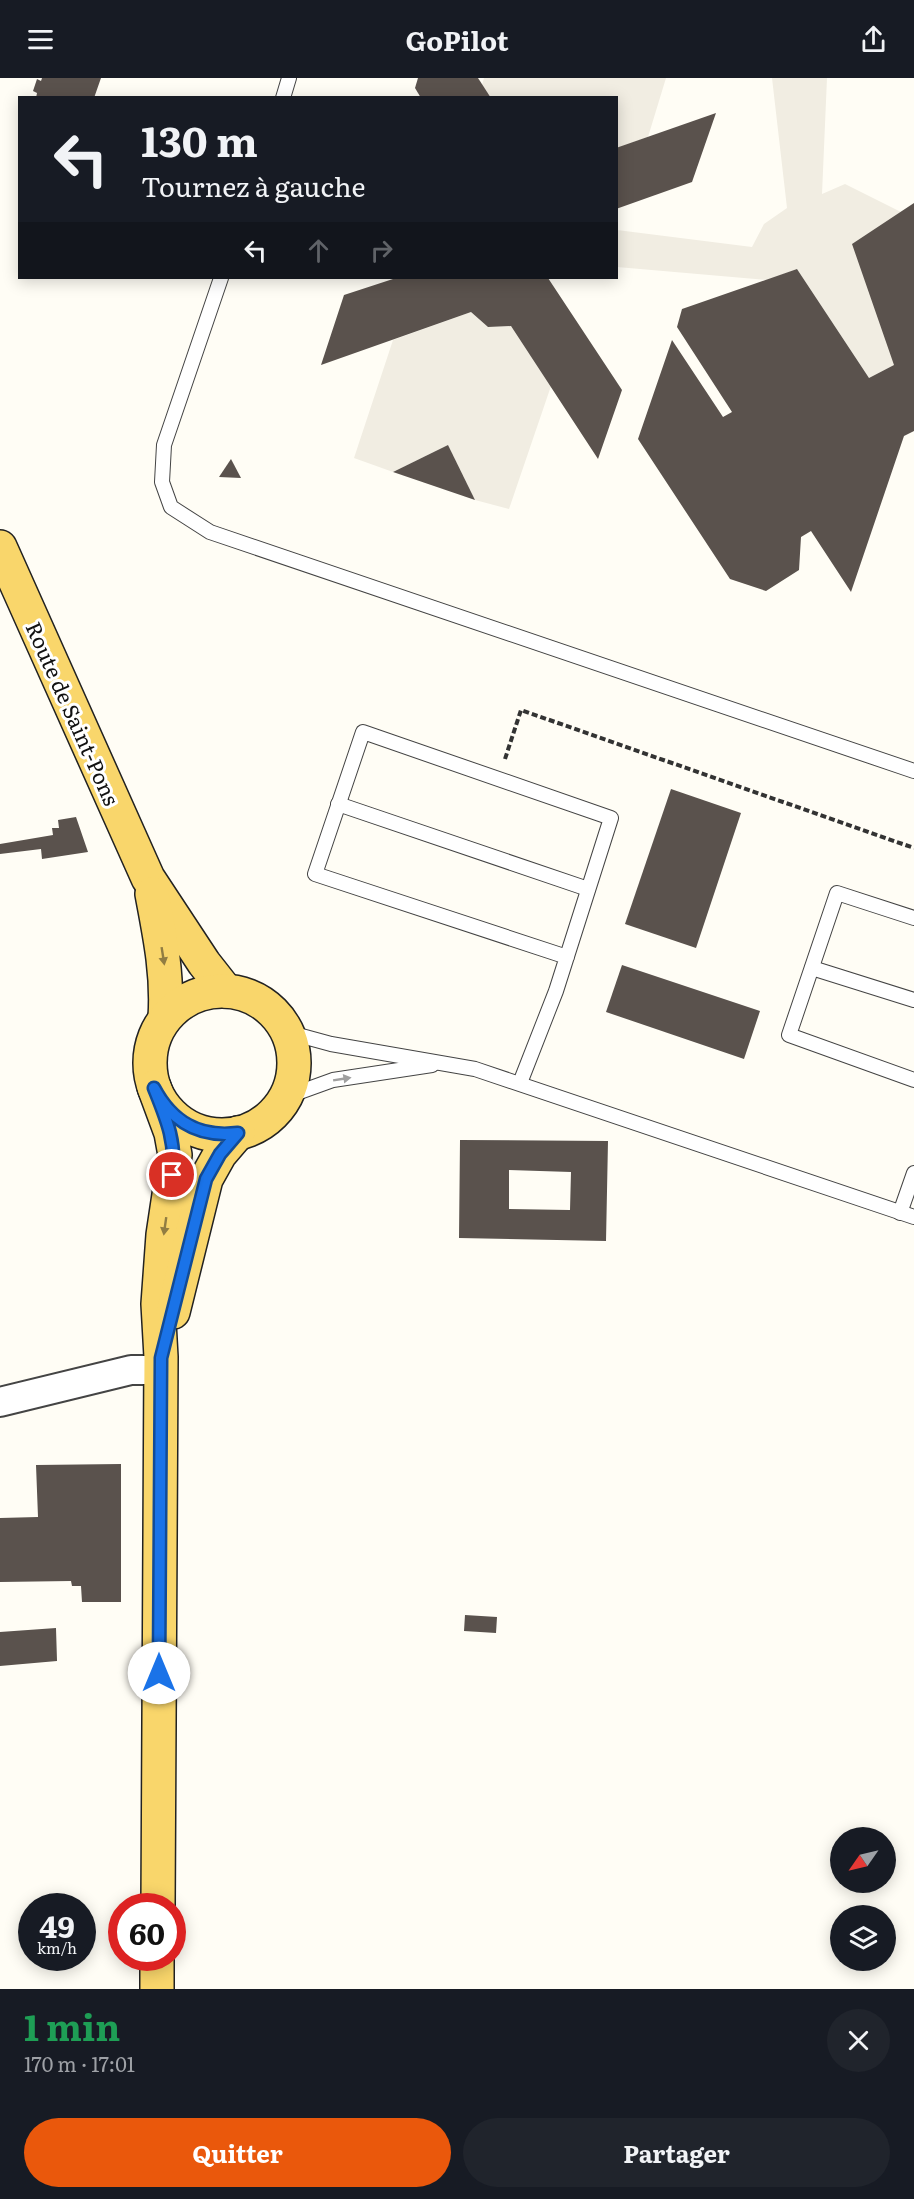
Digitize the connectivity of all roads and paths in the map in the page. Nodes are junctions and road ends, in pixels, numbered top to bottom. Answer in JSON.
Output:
{"nodes":[{"id":1,"x":289,"y":78,"type":"edge"},
{"id":2,"x":283,"y":96,"type":"edge"},
{"id":3,"x":221,"y":279,"type":"edge"},
{"id":4,"x":0,"y":547,"type":"edge"},
{"id":5,"x":914,"y":771,"type":"edge"},
{"id":6,"x":500,"y":780,"type":"junction"},
{"id":7,"x":338,"y":804,"type":"junction"},
{"id":8,"x":914,"y":848,"type":"edge"},
{"id":9,"x":148,"y":878,"type":"junction"},
{"id":10,"x":588,"y":889,"type":"junction"},
{"id":11,"x":914,"y":918,"type":"edge"},
{"id":12,"x":567,"y":957,"type":"junction"},
{"id":13,"x":812,"y":969,"type":"junction"},
{"id":14,"x":226,"y":991,"type":"junction"},
{"id":15,"x":914,"y":1000,"type":"edge"},
{"id":16,"x":165,"y":1018,"type":"junction"},
{"id":17,"x":287,"y":1032,"type":"junction"},
{"id":18,"x":443,"y":1064,"type":"junction"},
{"id":19,"x":914,"y":1080,"type":"edge"},
{"id":20,"x":520,"y":1083,"type":"junction"},
{"id":21,"x":154,"y":1088,"type":"junction"},
{"id":22,"x":286,"y":1097,"type":"junction"},
{"id":23,"x":238,"y":1133,"type":"junction"},
{"id":24,"x":914,"y":1173,"type":"edge"},
{"id":25,"x":900,"y":1213,"type":"junction"},
{"id":26,"x":914,"y":1217,"type":"edge"},
{"id":27,"x":161,"y":1364,"type":"junction"},
{"id":28,"x":0,"y":1402,"type":"edge"},
{"id":29,"x":158,"y":1893,"type":"edge"},
{"id":30,"x":157,"y":1971,"type":"edge"},
{"id":31,"x":157,"y":1989,"type":"edge"}],
"edges":[{"from":1,"to":2,"type":"lane"},
{"from":3,"to":5,"type":"lane"},
{"from":4,"to":9,"type":"main road","name":"Route de Saint-Pons"},
{"from":6,"to":7,"type":"lane"},
{"from":6,"to":8,"type":"path"},
{"from":6,"to":10,"type":"lane"},
{"from":7,"to":10,"type":"lane"},
{"from":7,"to":12,"type":"lane"},
{"from":9,"to":14,"type":"main road","name":"Route de Saint-Pons"},
{"from":9,"to":16,"type":"main road","name":"Route de Saint-Pons","one_way":true},
{"from":10,"to":12,"type":"lane"},
{"from":11,"to":13,"type":"lane"},
{"from":12,"to":20,"type":"lane"},
{"from":13,"to":15,"type":"lane"},
{"from":13,"to":19,"type":"lane"},
{"from":14,"to":16,"type":"main road"},
{"from":14,"to":17,"type":"main road"},
{"from":16,"to":21,"type":"main road"},
{"from":17,"to":18,"type":"lane"},
{"from":17,"to":22,"type":"main road"},
{"from":18,"to":20,"type":"lane"},
{"from":22,"to":18,"type":"lane","one_way":true},
{"from":20,"to":25,"type":"lane"},
{"from":21,"to":23,"type":"main road"},
{"from":21,"to":27,"type":"main road","one_way":true},
{"from":22,"to":23,"type":"main road"},
{"from":23,"to":27,"type":"main road"},
{"from":24,"to":25,"type":"lane"},
{"from":25,"to":26,"type":"lane"},
{"from":27,"to":28,"type":"street"},
{"from":27,"to":29,"type":"main road"},
{"from":30,"to":31,"type":"main road"}]}
